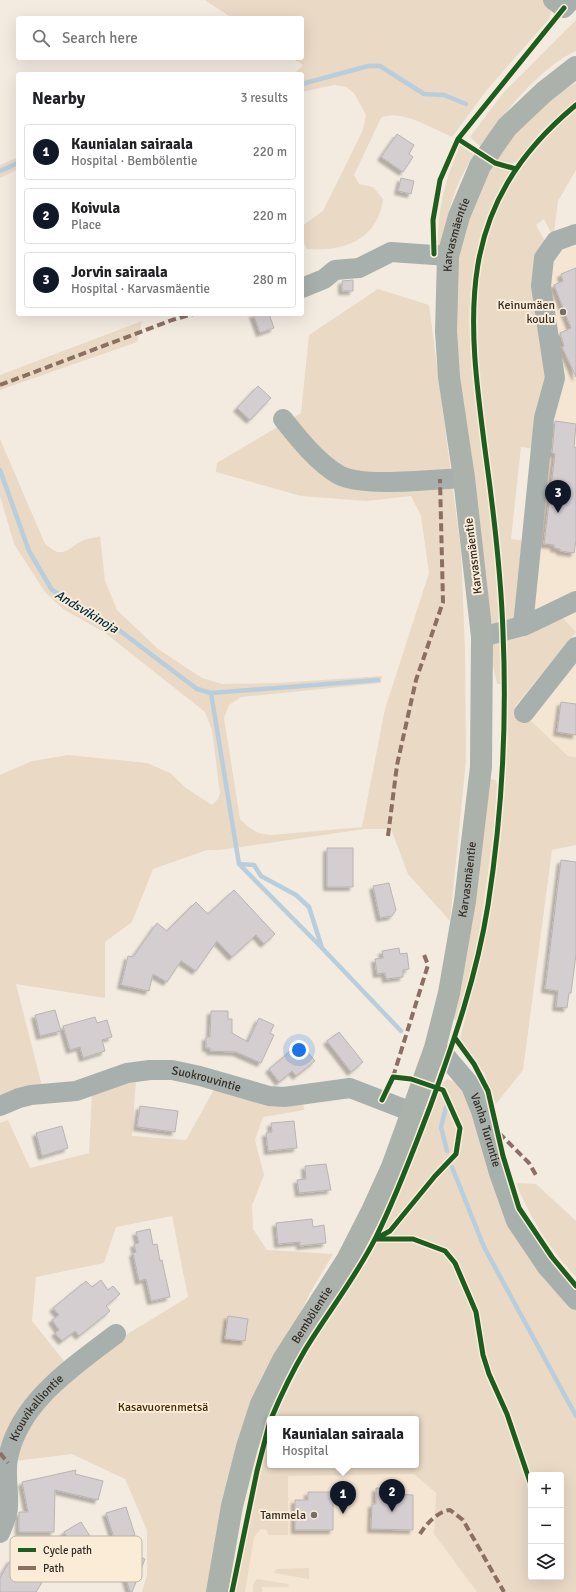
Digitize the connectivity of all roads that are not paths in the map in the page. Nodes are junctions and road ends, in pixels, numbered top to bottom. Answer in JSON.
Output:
{"nodes":[{"id":1,"x":576,"y":67,"type":"edge"},
{"id":2,"x":576,"y":76,"type":"edge"},
{"id":3,"x":544,"y":92,"type":"junction"},
{"id":4,"x":576,"y":234,"type":"edge"},
{"id":5,"x":448,"y":256,"type":"junction"},
{"id":6,"x":304,"y":287,"type":"edge"},
{"id":7,"x":283,"y":419,"type":"dead end"},
{"id":8,"x":464,"y":478,"type":"junction"},
{"id":9,"x":576,"y":601,"type":"edge"},
{"id":10,"x":523,"y":626,"type":"junction"},
{"id":11,"x":482,"y":637,"type":"junction"},
{"id":12,"x":576,"y":647,"type":"edge"},
{"id":13,"x":524,"y":713,"type":"dead end"},
{"id":14,"x":435,"y":1048,"type":"junction"},
{"id":15,"x":0,"y":1106,"type":"edge"},
{"id":16,"x":412,"y":1112,"type":"junction"},
{"id":17,"x":576,"y":1300,"type":"edge"},
{"id":18,"x":116,"y":1334,"type":"dead end"},
{"id":19,"x":0,"y":1533,"type":"edge"},
{"id":20,"x":217,"y":1592,"type":"edge"}],
"edges":[{"from":1,"to":3,"type":"main road","name":"Karvasmäentie"},
{"from":2,"to":3,"type":"main road","name":"Karvasmäentie"},
{"from":3,"to":5,"type":"main road","name":"Karvasmäentie"},
{"from":4,"to":10,"type":"street"},
{"from":5,"to":6,"type":"street"},
{"from":5,"to":8,"type":"main road","name":"Karvasmäentie"},
{"from":7,"to":8,"type":"street"},
{"from":8,"to":11,"type":"main road","name":"Karvasmäentie"},
{"from":9,"to":10,"type":"street"},
{"from":10,"to":11,"type":"street"},
{"from":11,"to":14,"type":"main road","name":"Karvasmäentie"},
{"from":12,"to":13,"type":"street"},
{"from":14,"to":16,"type":"main road","name":"Bembölentie"},
{"from":14,"to":17,"type":"street","name":"Vanha Turuntie"},
{"from":15,"to":16,"type":"street","name":"Suokrouvintie"},
{"from":16,"to":20,"type":"main road","name":"Bembölentie"},
{"from":18,"to":19,"type":"street","name":"Krouvikalliontie"}]}
